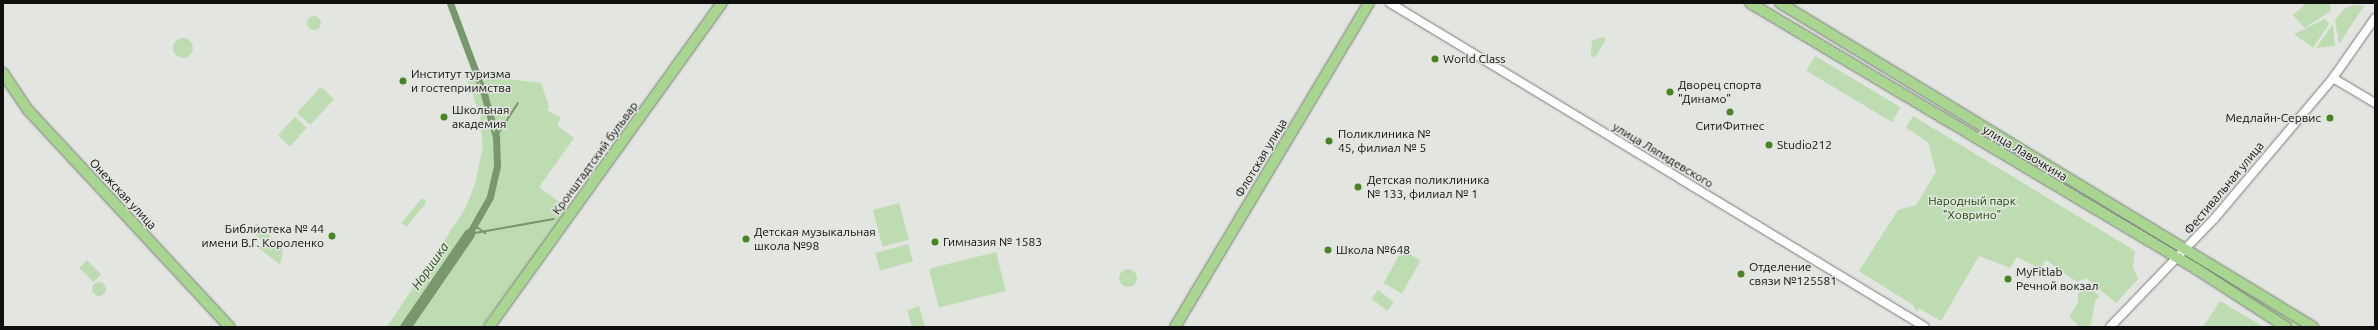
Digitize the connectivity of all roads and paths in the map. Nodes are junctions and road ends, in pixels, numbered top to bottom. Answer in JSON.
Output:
{"nodes":[{"id":1,"x":722,"y":3,"type":"edge"},
{"id":2,"x":1369,"y":3,"type":"edge"},
{"id":3,"x":1390,"y":3,"type":"edge"},
{"id":4,"x":1750,"y":3,"type":"edge"},
{"id":5,"x":1780,"y":3,"type":"edge"},
{"id":6,"x":2375,"y":18,"type":"edge"},
{"id":7,"x":3,"y":73,"type":"edge"},
{"id":8,"x":2333,"y":78,"type":"junction"},
{"id":9,"x":2375,"y":103,"type":"edge"},
{"id":10,"x":2188,"y":249,"type":"junction"},
{"id":11,"x":2179,"y":259,"type":"junction"},
{"id":12,"x":230,"y":327,"type":"edge"},
{"id":13,"x":489,"y":327,"type":"edge"},
{"id":14,"x":1175,"y":327,"type":"edge"},
{"id":15,"x":1925,"y":327,"type":"edge"},
{"id":16,"x":2110,"y":327,"type":"edge"},
{"id":17,"x":2286,"y":327,"type":"edge"},
{"id":18,"x":2314,"y":327,"type":"edge"}],
"edges":[{"from":1,"to":13,"type":"main road","name":"Кронштадтский бульвар"},
{"from":2,"to":14,"type":"main road","name":"Флотская улица"},
{"from":3,"to":15,"type":"street","name":"улица Ляпидевского"},
{"from":4,"to":11,"type":"main road","name":"улица Лавочкина"},
{"from":5,"to":10,"type":"main road","name":"улица Лавочкина"},
{"from":6,"to":8,"type":"street","name":"Фестивальная улица"},
{"from":7,"to":12,"type":"main road","name":"Онежская улица"},
{"from":8,"to":9,"type":"street"},
{"from":8,"to":10,"type":"street","name":"Фестивальная улица"},
{"from":10,"to":11,"type":"street","name":"Фестивальная улица"},
{"from":10,"to":18,"type":"main road","name":"улица Лавочкина"},
{"from":11,"to":16,"type":"street","name":"Фестивальная улица"},
{"from":11,"to":17,"type":"main road","name":"улица Лавочкина"}]}
